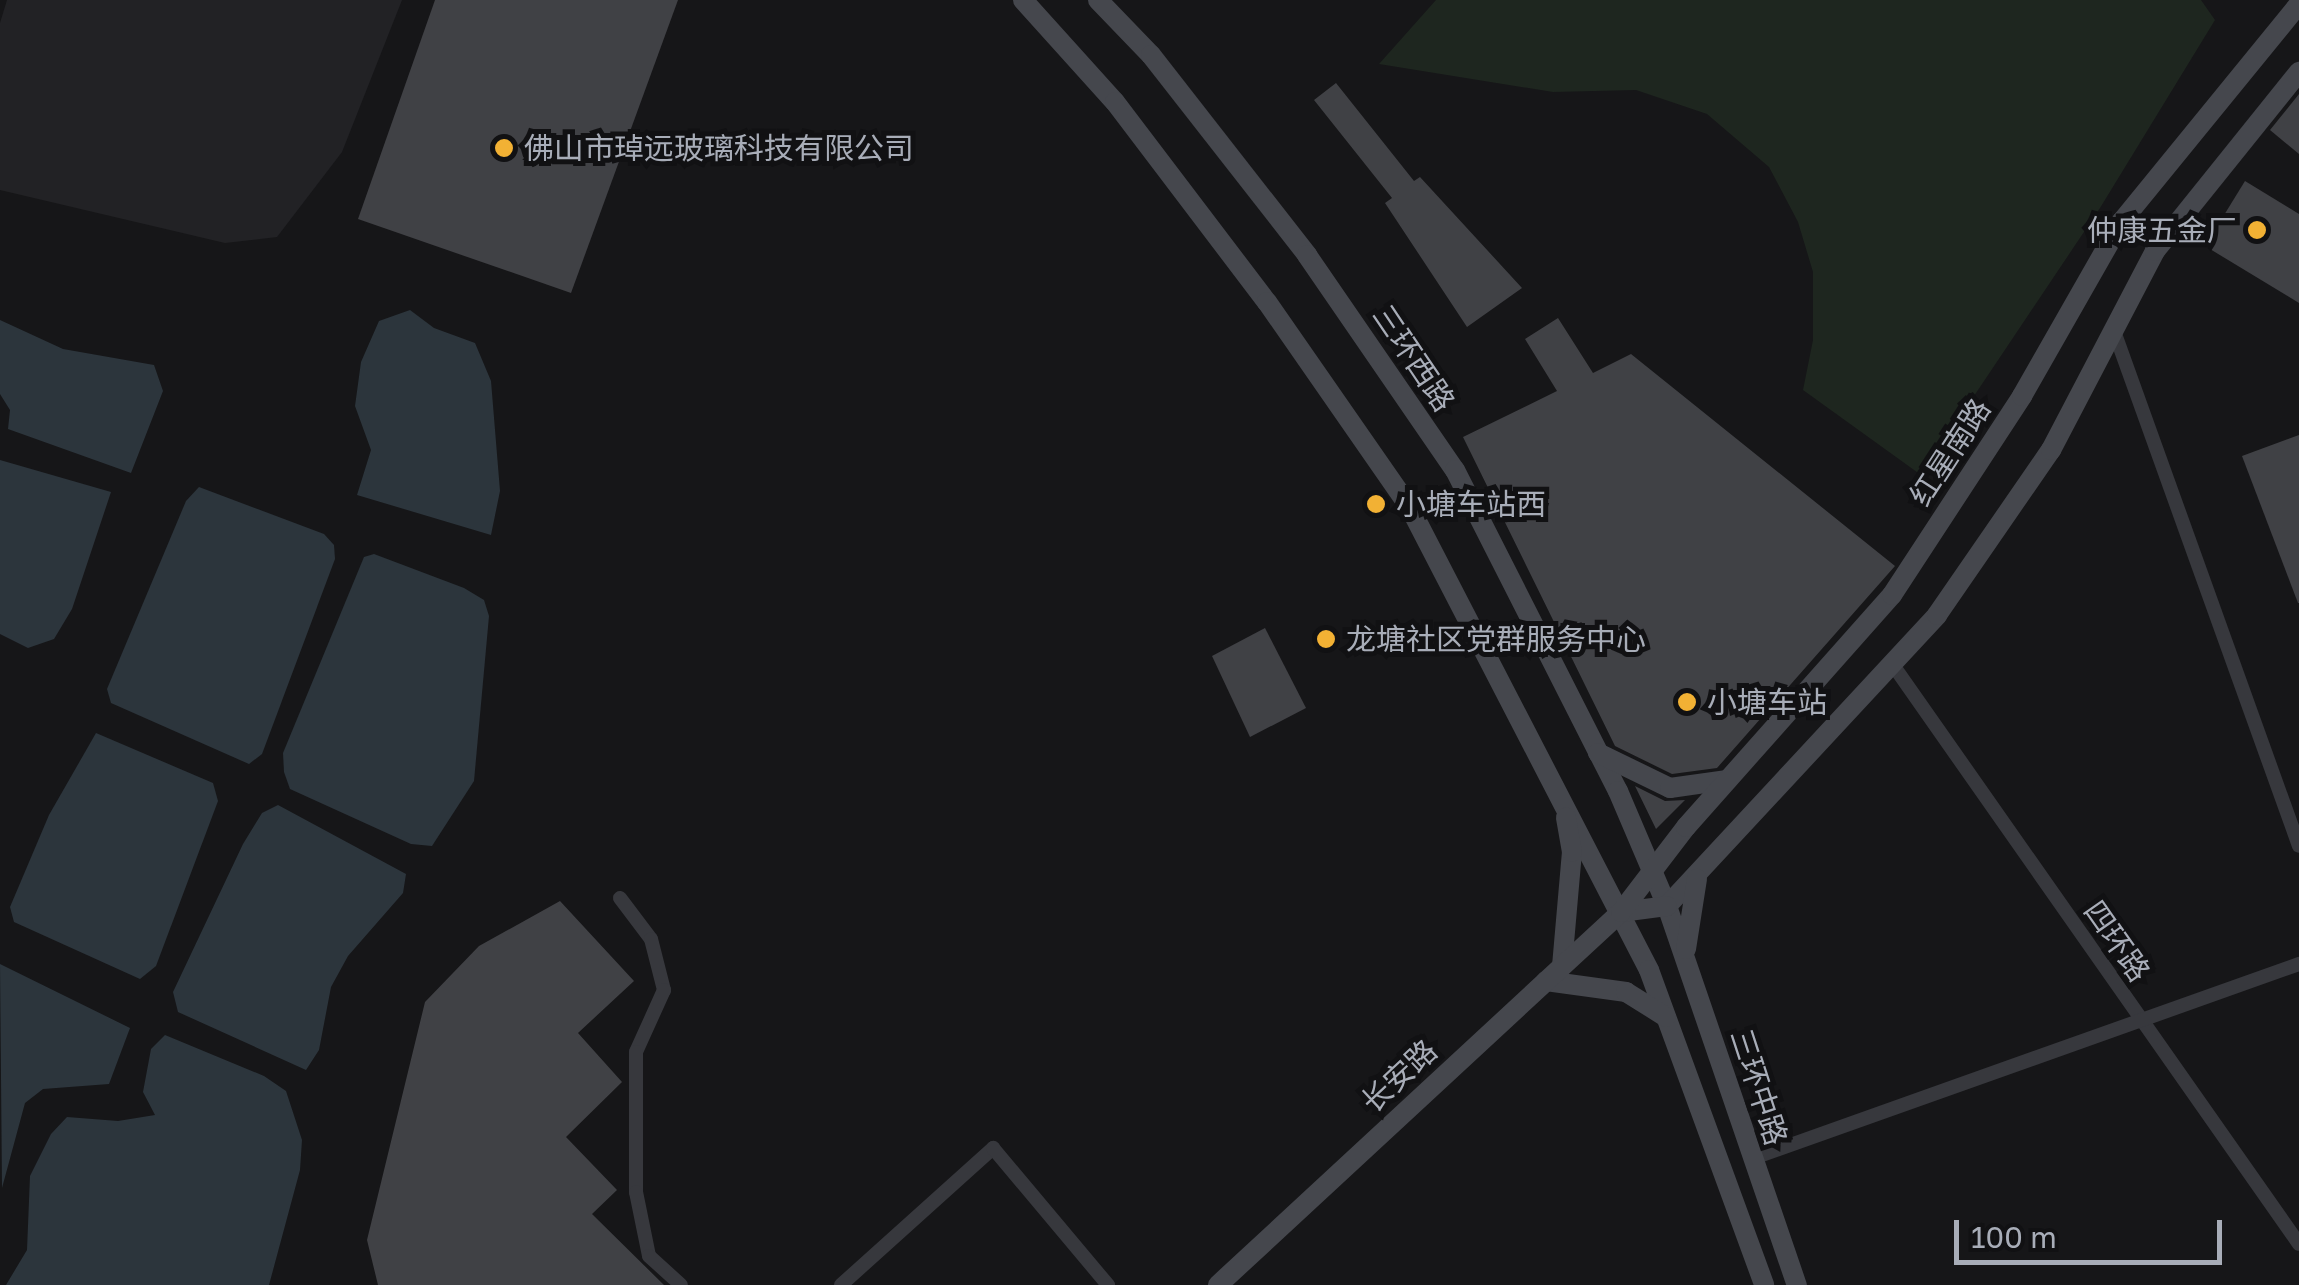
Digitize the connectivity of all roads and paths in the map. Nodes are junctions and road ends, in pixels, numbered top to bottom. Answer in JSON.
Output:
{"nodes":[{"id":1,"x":1022,"y":0,"type":"edge"},
{"id":2,"x":1098,"y":0,"type":"edge"},
{"id":3,"x":2299,"y":4,"type":"edge"},
{"id":4,"x":2299,"y":72,"type":"edge"},
{"id":5,"x":2114,"y":330,"type":"junction"},
{"id":6,"x":1894,"y":666,"type":"junction"},
{"id":7,"x":1598,"y":752,"type":"junction"},
{"id":8,"x":1727,"y":780,"type":"junction"},
{"id":9,"x":1563,"y":801,"type":"junction"},
{"id":10,"x":2299,"y":846,"type":"edge"},
{"id":11,"x":1652,"y":871,"type":"junction"},
{"id":12,"x":1698,"y":875,"type":"junction"},
{"id":13,"x":620,"y":898,"type":"dead end"},
{"id":14,"x":1667,"y":906,"type":"junction"},
{"id":15,"x":1621,"y":912,"type":"junction"},
{"id":16,"x":2299,"y":964,"type":"edge"},
{"id":17,"x":1562,"y":966,"type":"junction"},
{"id":18,"x":1688,"y":971,"type":"junction"},
{"id":19,"x":1546,"y":982,"type":"junction"},
{"id":20,"x":1666,"y":1016,"type":"junction"},
{"id":21,"x":2136,"y":1018,"type":"junction"},
{"id":22,"x":1751,"y":1160,"type":"junction"},
{"id":23,"x":2299,"y":1244,"type":"edge"},
{"id":24,"x":681,"y":1285,"type":"edge"},
{"id":25,"x":841,"y":1285,"type":"edge"},
{"id":26,"x":1108,"y":1285,"type":"edge"},
{"id":27,"x":1218,"y":1285,"type":"edge"},
{"id":28,"x":1764,"y":1285,"type":"edge"},
{"id":29,"x":1796,"y":1285,"type":"edge"}],
"edges":[{"from":1,"to":9,"type":"main road","name":"三环中路"},
{"from":2,"to":7,"type":"main road","name":"三环西路"},
{"from":3,"to":8,"type":"main road","name":"红星南路"},
{"from":4,"to":5,"type":"main road"},
{"from":5,"to":6,"type":"main road"},
{"from":5,"to":10,"type":"street"},
{"from":6,"to":12,"type":"main road"},
{"from":6,"to":21,"type":"street","name":"四环路"},
{"from":7,"to":8,"type":"main road"},
{"from":7,"to":11,"type":"main road","name":"三环西路"},
{"from":8,"to":11,"type":"main road","name":"红星南路"},
{"from":9,"to":15,"type":"main road","name":"三环中路"},
{"from":9,"to":17,"type":"main road"},
{"from":11,"to":14,"type":"main road","name":"三环中路"},
{"from":11,"to":15,"type":"main road","name":"红星南路"},
{"from":12,"to":14,"type":"main road"},
{"from":12,"to":18,"type":"main road"},
{"from":13,"to":24,"type":"street"},
{"from":14,"to":15,"type":"main road"},
{"from":14,"to":18,"type":"main road","name":"三环中路"},
{"from":15,"to":17,"type":"main road","name":"长安路"},
{"from":15,"to":20,"type":"main road","name":"三环中路"},
{"from":16,"to":21,"type":"street"},
{"from":17,"to":19,"type":"main road","name":"长安路"},
{"from":18,"to":22,"type":"main road","name":"三环中路"},
{"from":19,"to":20,"type":"main road"},
{"from":19,"to":27,"type":"main road","name":"长安路"},
{"from":20,"to":28,"type":"main road","name":"三环中路"},
{"from":21,"to":22,"type":"street"},
{"from":21,"to":23,"type":"street","name":"四环路"},
{"from":22,"to":29,"type":"main road","name":"三环中路"},
{"from":25,"to":26,"type":"street"}]}
